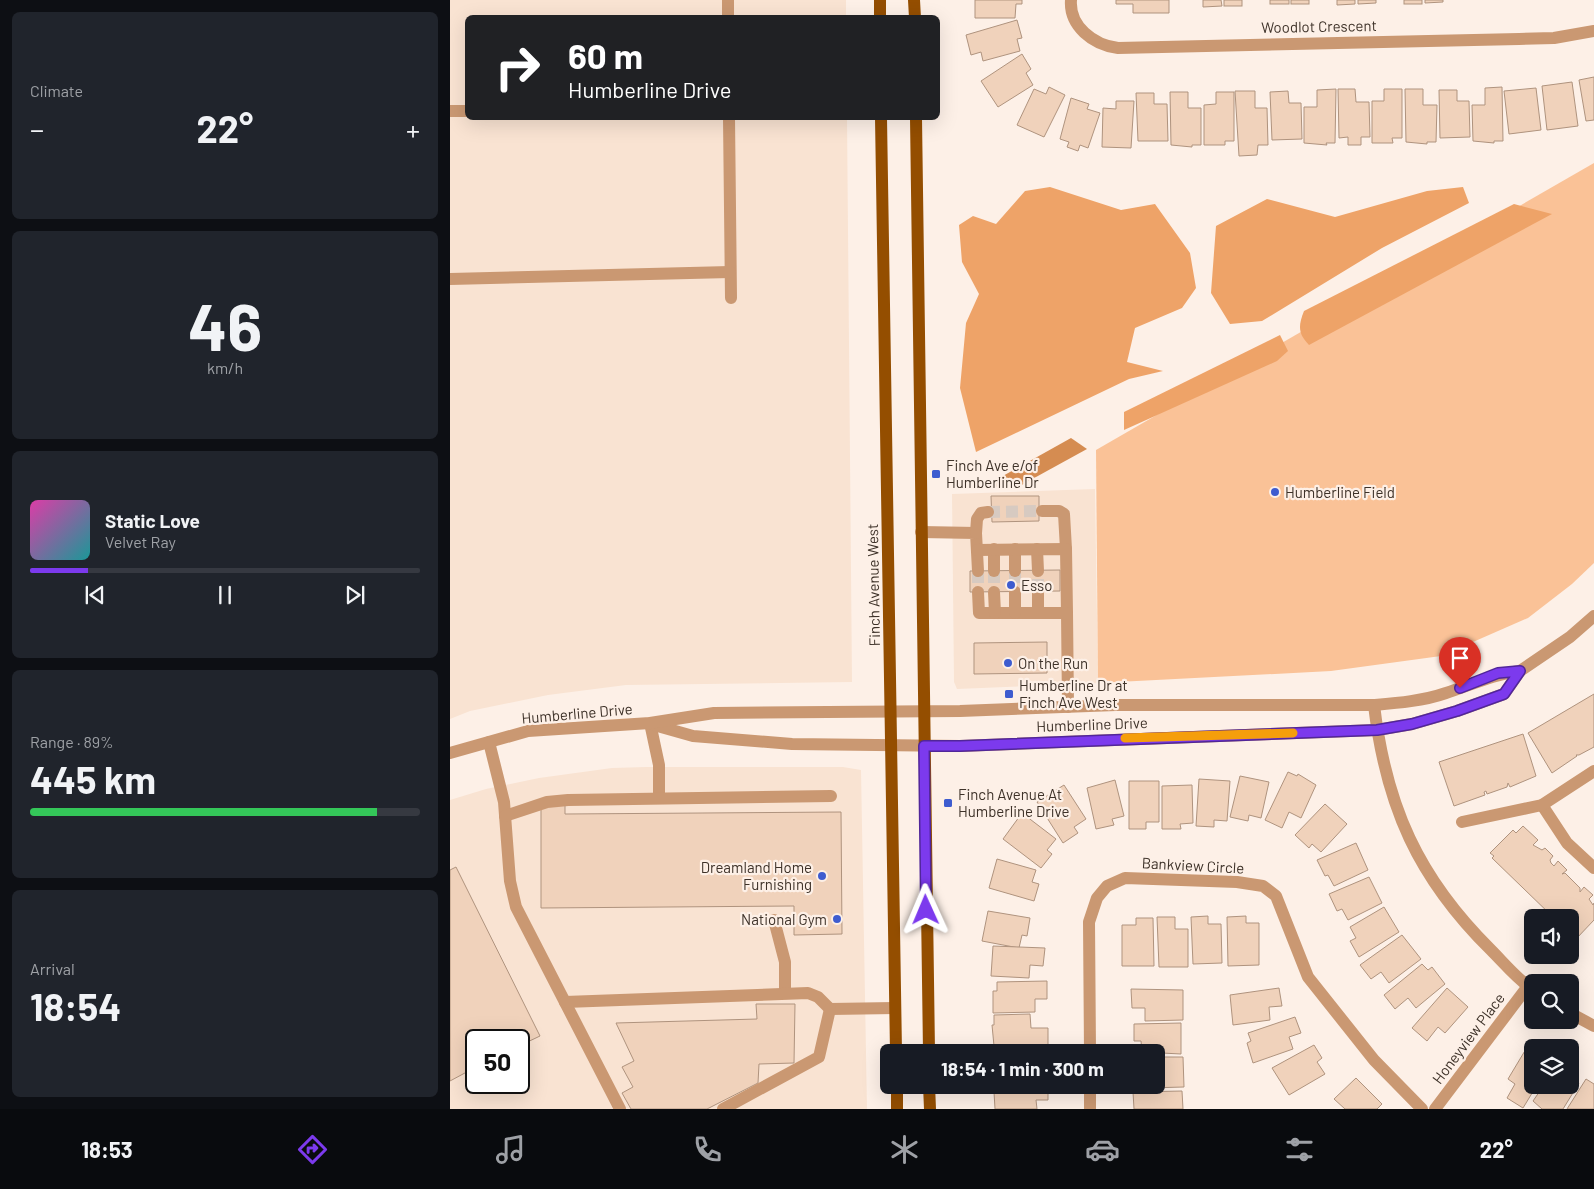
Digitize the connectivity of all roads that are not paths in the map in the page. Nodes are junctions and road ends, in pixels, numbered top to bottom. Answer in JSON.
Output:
{"nodes":[{"id":1,"x":728,"y":0,"type":"edge"},
{"id":2,"x":880,"y":0,"type":"edge"},
{"id":3,"x":914,"y":0,"type":"edge"},
{"id":4,"x":1071,"y":0,"type":"edge"},
{"id":5,"x":728,"y":15,"type":"edge"},
{"id":6,"x":880,"y":15,"type":"edge"},
{"id":7,"x":915,"y":15,"type":"edge"},
{"id":8,"x":1594,"y":31,"type":"edge"},
{"id":9,"x":465,"y":110,"type":"edge"},
{"id":10,"x":450,"y":111,"type":"edge"},
{"id":11,"x":729,"y":120,"type":"edge"},
{"id":12,"x":881,"y":120,"type":"edge"},
{"id":13,"x":916,"y":120,"type":"edge"},
{"id":14,"x":730,"y":272,"type":"junction"},
{"id":15,"x":450,"y":279,"type":"edge"},
{"id":16,"x":731,"y":298,"type":"dead end"},
{"id":17,"x":1042,"y":511,"type":"tunnel mouth"},
{"id":18,"x":988,"y":512,"type":"dead end"},
{"id":19,"x":921,"y":532,"type":"junction"},
{"id":20,"x":976,"y":533,"type":"junction"},
{"id":21,"x":994,"y":549,"type":"junction"},
{"id":22,"x":1015,"y":549,"type":"junction"},
{"id":23,"x":1037,"y":549,"type":"junction"},
{"id":24,"x":1066,"y":549,"type":"junction"},
{"id":25,"x":977,"y":550,"type":"junction"},
{"id":26,"x":978,"y":571,"type":"tunnel mouth"},
{"id":27,"x":994,"y":571,"type":"tunnel mouth"},
{"id":28,"x":1015,"y":571,"type":"tunnel mouth"},
{"id":29,"x":1038,"y":571,"type":"tunnel mouth"},
{"id":30,"x":1038,"y":591,"type":"tunnel mouth"},
{"id":31,"x":978,"y":592,"type":"tunnel mouth"},
{"id":32,"x":994,"y":592,"type":"tunnel mouth"},
{"id":33,"x":1015,"y":592,"type":"tunnel mouth"},
{"id":34,"x":995,"y":613,"type":"junction"},
{"id":35,"x":1016,"y":613,"type":"junction"},
{"id":36,"x":1038,"y":613,"type":"junction"},
{"id":37,"x":1067,"y":613,"type":"junction"},
{"id":38,"x":1594,"y":616,"type":"edge"},
{"id":39,"x":1520,"y":671,"type":"junction"},
{"id":40,"x":1374,"y":705,"type":"junction"},
{"id":41,"x":1068,"y":707,"type":"junction"},
{"id":42,"x":891,"y":711,"type":"junction"},
{"id":43,"x":924,"y":711,"type":"junction"},
{"id":44,"x":650,"y":723,"type":"junction"},
{"id":45,"x":1377,"y":730,"type":"junction"},
{"id":46,"x":489,"y":742,"type":"junction"},
{"id":47,"x":891,"y":745,"type":"junction"},
{"id":48,"x":924,"y":746,"type":"junction"},
{"id":49,"x":450,"y":753,"type":"edge"},
{"id":50,"x":1594,"y":771,"type":"edge"},
{"id":51,"x":831,"y":796,"type":"dead end"},
{"id":52,"x":660,"y":798,"type":"junction"},
{"id":53,"x":1542,"y":805,"type":"junction"},
{"id":54,"x":505,"y":816,"type":"junction"},
{"id":55,"x":1462,"y":822,"type":"dead end"},
{"id":56,"x":1594,"y":868,"type":"edge"},
{"id":57,"x":774,"y":920,"type":"dead end"},
{"id":58,"x":1524,"y":982,"type":"edge"},
{"id":59,"x":785,"y":993,"type":"junction"},
{"id":60,"x":1524,"y":996,"type":"edge"},
{"id":61,"x":565,"y":1002,"type":"junction"},
{"id":62,"x":895,"y":1008,"type":"junction"},
{"id":63,"x":830,"y":1009,"type":"junction"},
{"id":64,"x":1579,"y":1018,"type":"edge"},
{"id":65,"x":1594,"y":1026,"type":"edge"},
{"id":66,"x":896,"y":1044,"type":"edge"},
{"id":67,"x":929,"y":1044,"type":"edge"},
{"id":68,"x":1090,"y":1044,"type":"edge"},
{"id":69,"x":897,"y":1094,"type":"edge"},
{"id":70,"x":929,"y":1094,"type":"edge"},
{"id":71,"x":1090,"y":1094,"type":"edge"},
{"id":72,"x":620,"y":1109,"type":"edge"},
{"id":73,"x":723,"y":1109,"type":"edge"},
{"id":74,"x":897,"y":1109,"type":"edge"},
{"id":75,"x":930,"y":1109,"type":"edge"},
{"id":76,"x":1090,"y":1109,"type":"edge"},
{"id":77,"x":1422,"y":1109,"type":"edge"},
{"id":78,"x":1435,"y":1109,"type":"edge"}],
"edges":[{"from":1,"to":5,"type":"street"},
{"from":2,"to":6,"type":"main road"},
{"from":3,"to":7,"type":"main road"},
{"from":4,"to":8,"type":"street","name":"Woodlot Crescent"},
{"from":9,"to":10,"type":"street"},
{"from":11,"to":14,"type":"street"},
{"from":12,"to":42,"type":"main road","name":"Finch Avenue West"},
{"from":13,"to":19,"type":"main road"},
{"from":14,"to":15,"type":"street"},
{"from":14,"to":16,"type":"street"},
{"from":17,"to":24,"type":"street"},
{"from":18,"to":20,"type":"street"},
{"from":19,"to":20,"type":"street"},
{"from":19,"to":43,"type":"main road"},
{"from":20,"to":25,"type":"street"},
{"from":21,"to":22,"type":"street"},
{"from":21,"to":25,"type":"street"},
{"from":21,"to":27,"type":"street"},
{"from":22,"to":23,"type":"street"},
{"from":22,"to":28,"type":"street"},
{"from":23,"to":24,"type":"street"},
{"from":23,"to":29,"type":"street"},
{"from":24,"to":37,"type":"street"},
{"from":25,"to":26,"type":"street"},
{"from":30,"to":36,"type":"street"},
{"from":31,"to":34,"type":"street"},
{"from":32,"to":34,"type":"street"},
{"from":33,"to":35,"type":"street"},
{"from":34,"to":35,"type":"street"},
{"from":35,"to":36,"type":"street"},
{"from":36,"to":37,"type":"street"},
{"from":37,"to":41,"type":"street"},
{"from":38,"to":39,"type":"street","name":"Humberline Drive"},
{"from":39,"to":40,"type":"street","name":"Humberline Drive"},
{"from":39,"to":45,"type":"street","name":"Humberline Drive"},
{"from":40,"to":41,"type":"street","name":"Humberline Drive"},
{"from":40,"to":45,"type":"street"},
{"from":41,"to":43,"type":"street","name":"Humberline Drive"},
{"from":42,"to":43,"type":"street","name":"Humberline Drive"},
{"from":42,"to":44,"type":"street","name":"Humberline Drive"},
{"from":42,"to":47,"type":"main road","name":"Finch Avenue West"},
{"from":43,"to":48,"type":"main road"},
{"from":44,"to":46,"type":"street","name":"Humberline Drive"},
{"from":44,"to":47,"type":"street","name":"Humberline Drive"},
{"from":44,"to":52,"type":"street"},
{"from":45,"to":48,"type":"street","name":"Humberline Drive"},
{"from":45,"to":58,"type":"street"},
{"from":46,"to":49,"type":"street","name":"Humberline Drive"},
{"from":46,"to":54,"type":"street"},
{"from":47,"to":48,"type":"street","name":"Humberline Drive"},
{"from":47,"to":62,"type":"main road","name":"Finch Avenue West"},
{"from":48,"to":67,"type":"main road"},
{"from":50,"to":53,"type":"street"},
{"from":51,"to":52,"type":"street"},
{"from":52,"to":54,"type":"street"},
{"from":53,"to":55,"type":"street"},
{"from":53,"to":56,"type":"street"},
{"from":54,"to":61,"type":"street"},
{"from":57,"to":59,"type":"street"},
{"from":59,"to":61,"type":"street"},
{"from":59,"to":63,"type":"street"},
{"from":60,"to":78,"type":"street","name":"Honeyview Place"},
{"from":61,"to":72,"type":"street"},
{"from":62,"to":63,"type":"street"},
{"from":62,"to":66,"type":"main road","name":"Finch Avenue West"},
{"from":63,"to":73,"type":"street"},
{"from":64,"to":65,"type":"street"},
{"from":68,"to":77,"type":"street","name":"Bankview Circle"},
{"from":69,"to":74,"type":"main road"},
{"from":70,"to":75,"type":"main road"},
{"from":71,"to":76,"type":"street"}]}
